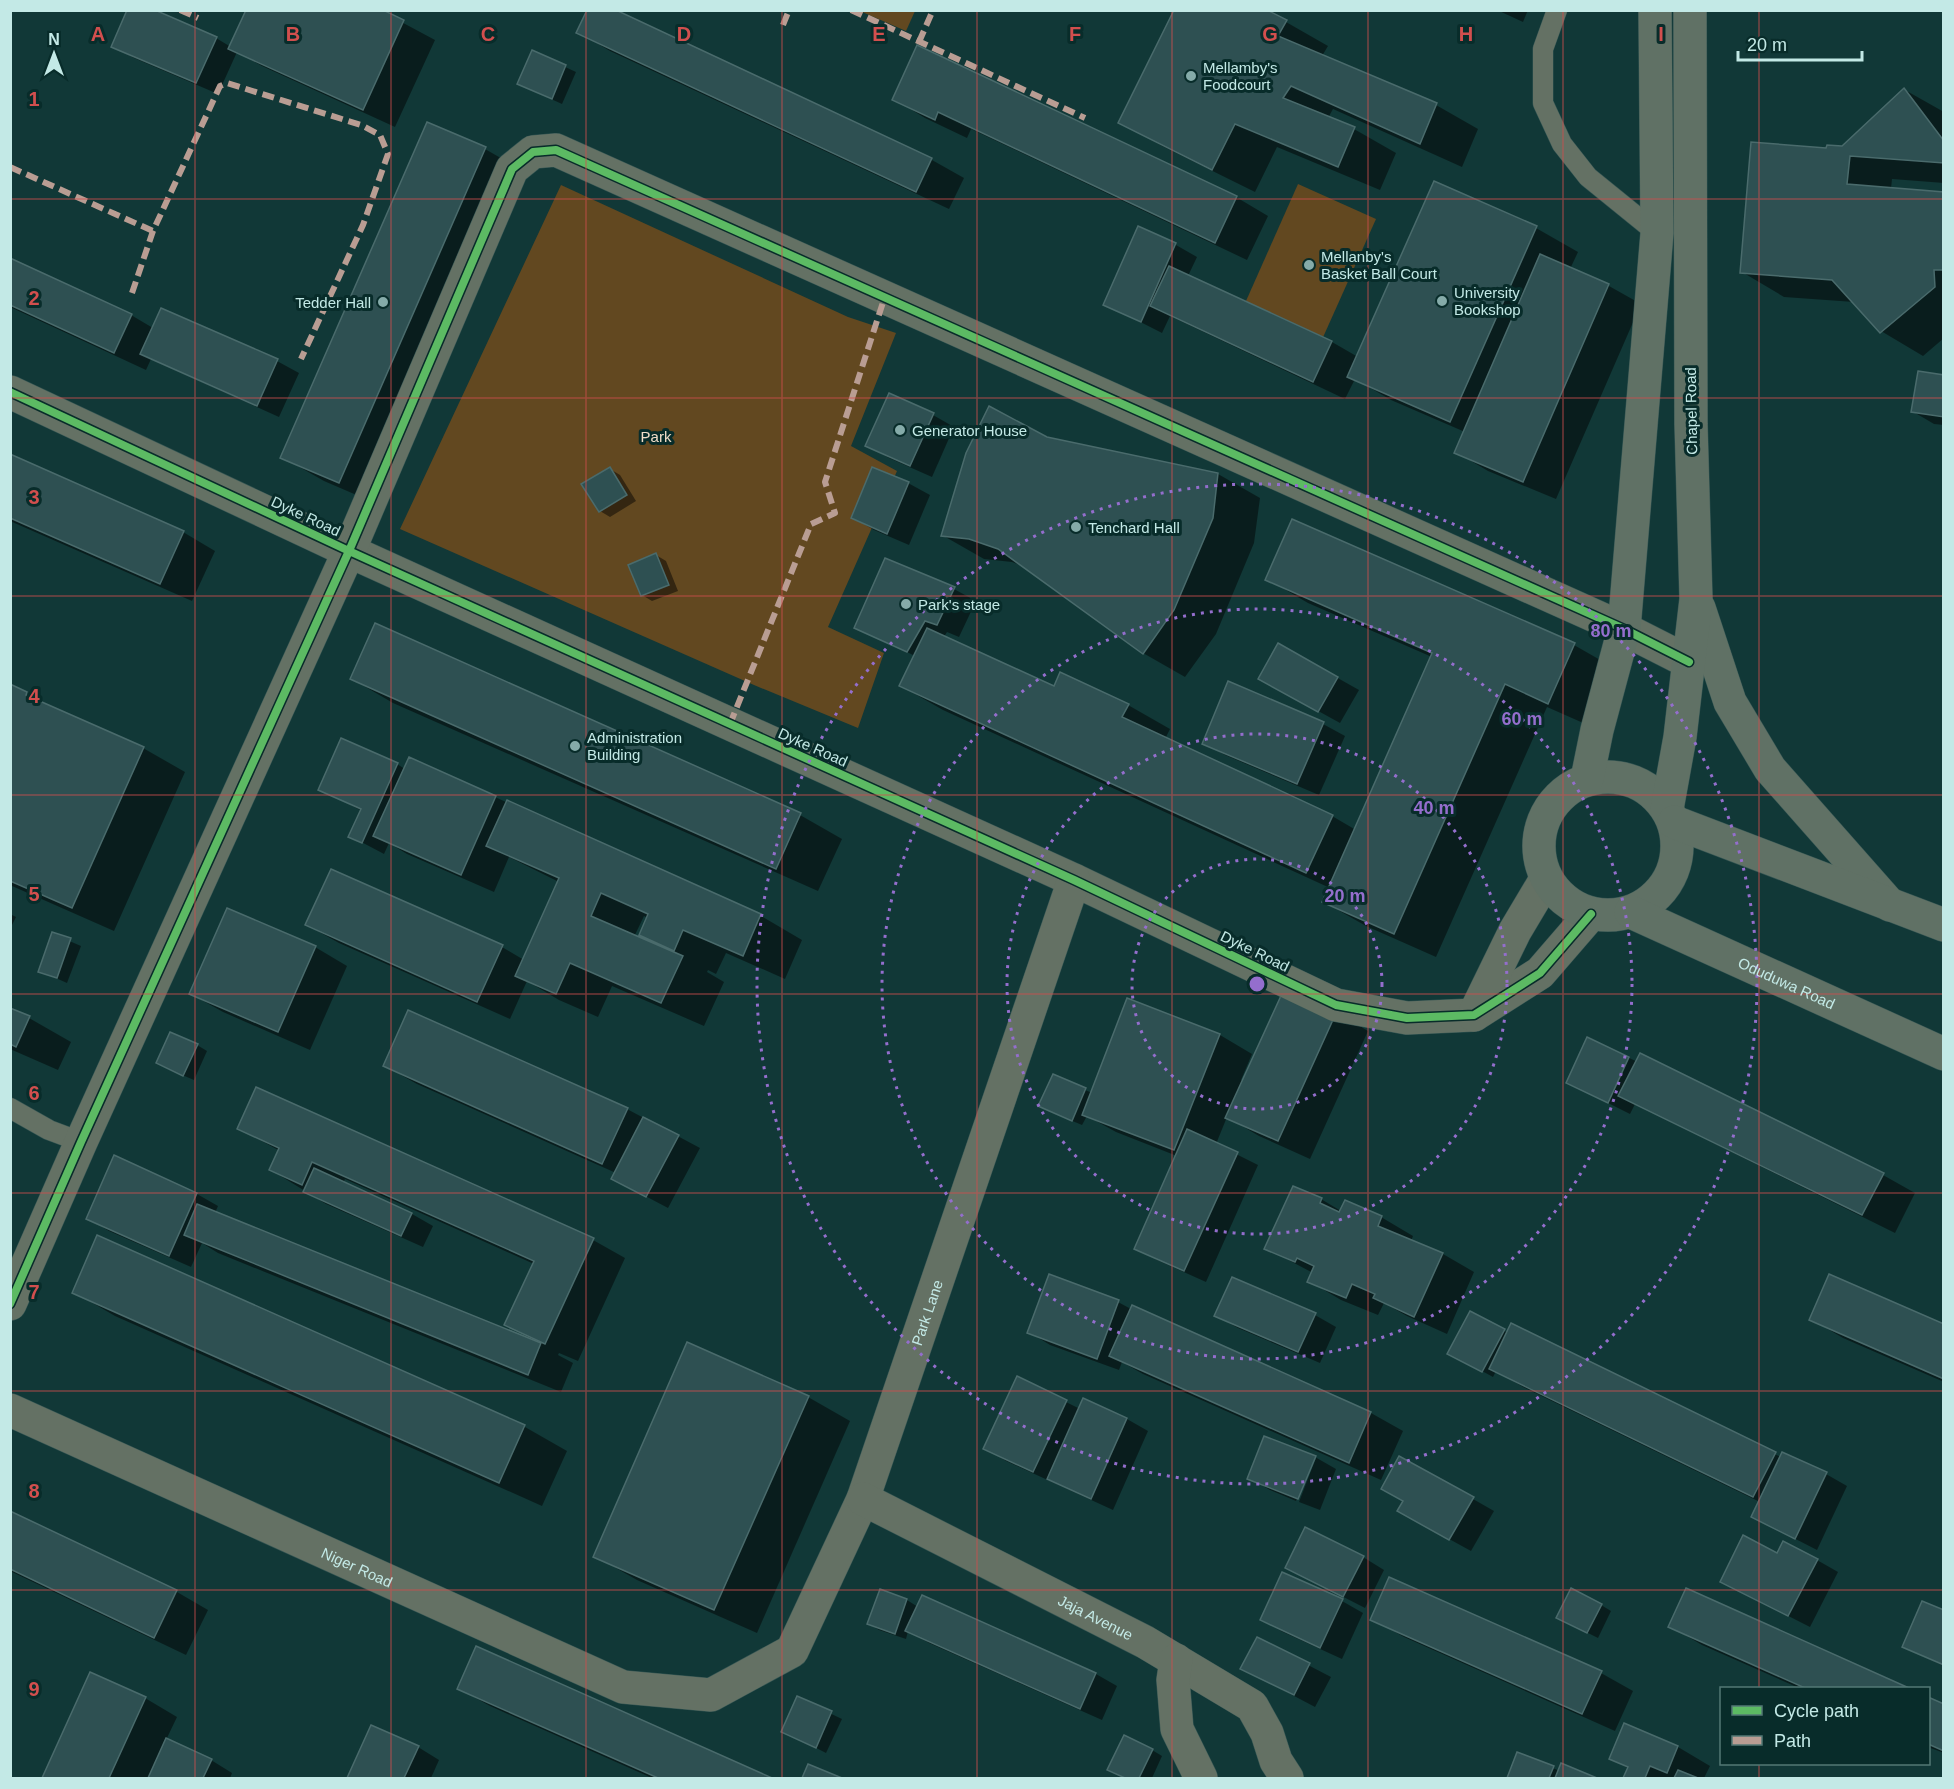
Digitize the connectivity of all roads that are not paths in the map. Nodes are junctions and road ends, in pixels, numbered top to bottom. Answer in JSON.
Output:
{"nodes":[{"id":1,"x":1557,"y":10,"type":"edge"},
{"id":2,"x":1655,"y":10,"type":"edge"},
{"id":3,"x":1690,"y":10,"type":"edge"},
{"id":4,"x":1657,"y":233,"type":"junction"},
{"id":5,"x":10,"y":392,"type":"edge"},
{"id":6,"x":349,"y":551,"type":"junction"},
{"id":7,"x":1696,"y":599,"type":"junction"},
{"id":8,"x":1624,"y":629,"type":"junction"},
{"id":9,"x":1689,"y":662,"type":"junction"},
{"id":10,"x":1587,"y":780,"type":"junction"},
{"id":11,"x":1670,"y":815,"type":"junction"},
{"id":12,"x":1546,"y":879,"type":"junction"},
{"id":13,"x":1074,"y":880,"type":"junction"},
{"id":14,"x":1890,"y":904,"type":"junction"},
{"id":15,"x":1631,"y":912,"type":"junction"},
{"id":16,"x":1591,"y":914,"type":"junction"},
{"id":17,"x":1944,"y":925,"type":"edge"},
{"id":18,"x":1474,"y":1015,"type":"junction"},
{"id":19,"x":1944,"y":1054,"type":"edge"},
{"id":20,"x":10,"y":1108,"type":"edge"},
{"id":21,"x":81,"y":1142,"type":"junction"},
{"id":22,"x":10,"y":1304,"type":"edge"},
{"id":23,"x":10,"y":1410,"type":"edge"},
{"id":24,"x":863,"y":1499,"type":"junction"},
{"id":25,"x":1176,"y":1660,"type":"junction"},
{"id":26,"x":711,"y":1695,"type":"joint"},
{"id":27,"x":1201,"y":1779,"type":"edge"},
{"id":28,"x":1287,"y":1779,"type":"edge"}],
"edges":[{"from":1,"to":4,"type":"lane"},
{"from":2,"to":4,"type":"street"},
{"from":3,"to":7,"type":"street","name":"Chapel Road"},
{"from":4,"to":8,"type":"street"},
{"from":5,"to":6,"type":"street","name":"Dyke Road"},
{"from":6,"to":8,"type":"street"},
{"from":6,"to":13,"type":"street","name":"Dyke Road"},
{"from":6,"to":21,"type":"street"},
{"from":7,"to":9,"type":"street","name":"Chapel Road"},
{"from":7,"to":14,"type":"street"},
{"from":8,"to":9,"type":"street"},
{"from":8,"to":10,"type":"street"},
{"from":9,"to":11,"type":"street","name":"Chapel Road"},
{"from":10,"to":11,"type":"street"},
{"from":10,"to":12,"type":"street"},
{"from":11,"to":14,"type":"street"},
{"from":11,"to":15,"type":"street"},
{"from":12,"to":16,"type":"street"},
{"from":12,"to":18,"type":"street"},
{"from":13,"to":18,"type":"street","name":"Dyke Road"},
{"from":13,"to":24,"type":"street","name":"Park Lane"},
{"from":14,"to":17,"type":"street"},
{"from":15,"to":16,"type":"street"},
{"from":15,"to":19,"type":"street","name":"Oduduwa Road"},
{"from":16,"to":18,"type":"street","name":"Dyke Road"},
{"from":20,"to":21,"type":"lane"},
{"from":21,"to":22,"type":"street"},
{"from":23,"to":26,"type":"street","name":"Niger Road"},
{"from":24,"to":25,"type":"street","name":"Jaja Avenue"},
{"from":24,"to":26,"type":"street","name":"Park Lane"},
{"from":25,"to":27,"type":"street"},
{"from":25,"to":28,"type":"street","name":"Jaja Avenue"}]}
